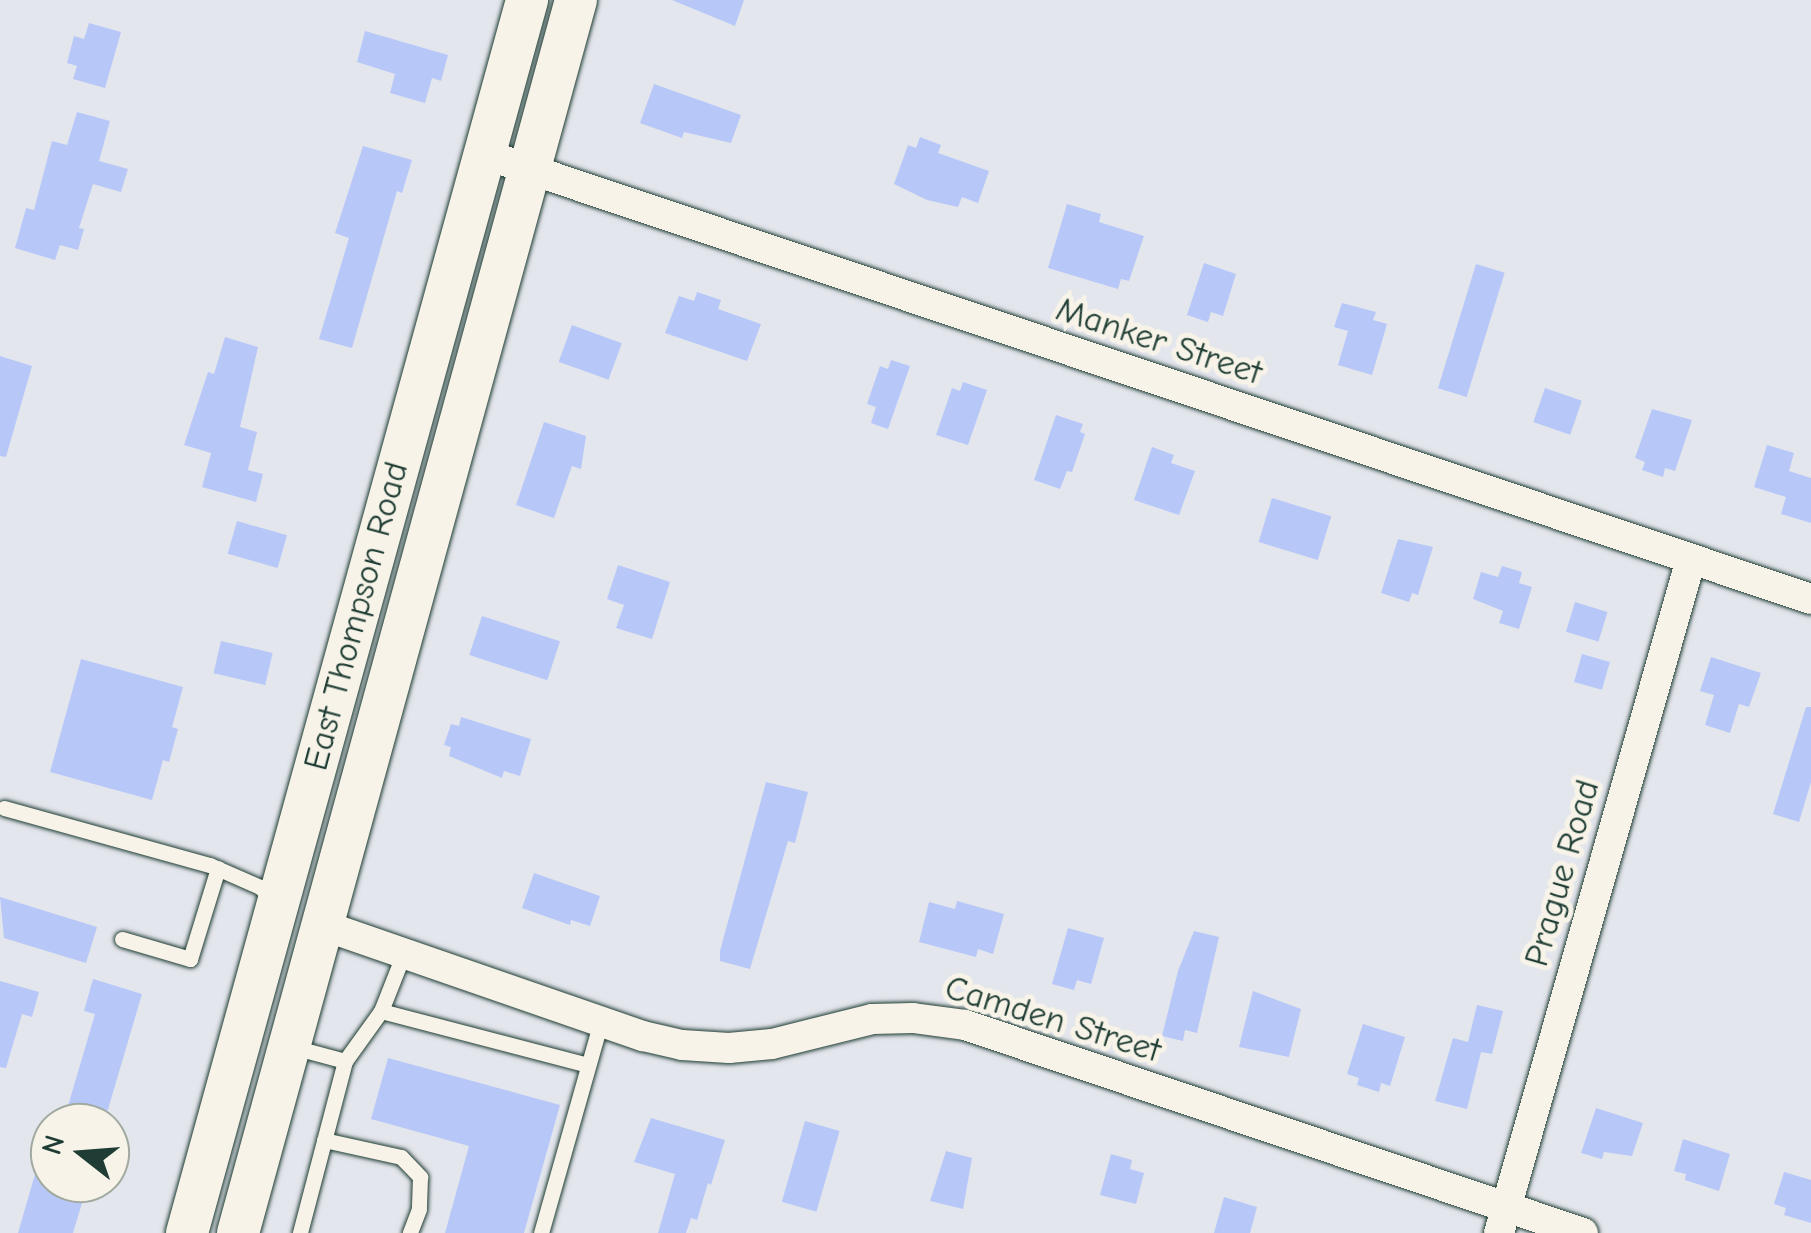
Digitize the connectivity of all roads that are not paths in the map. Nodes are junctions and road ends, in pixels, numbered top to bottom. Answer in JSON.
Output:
{"nodes":[{"id":1,"x":527,"y":0,"type":"edge"},
{"id":2,"x":576,"y":0,"type":"edge"},
{"id":3,"x":484,"y":154,"type":"junction"},
{"id":4,"x":529,"y":170,"type":"junction"},
{"id":5,"x":1690,"y":558,"type":"junction"},
{"id":6,"x":1811,"y":599,"type":"edge"},
{"id":7,"x":4,"y":808,"type":"dead end"},
{"id":8,"x":218,"y":868,"type":"junction"},
{"id":9,"x":277,"y":903,"type":"junction"},
{"id":10,"x":322,"y":925,"type":"junction"},
{"id":11,"x":122,"y":939,"type":"dead end"},
{"id":12,"x":404,"y":953,"type":"junction"},
{"id":13,"x":382,"y":1011,"type":"junction"},
{"id":14,"x":600,"y":1021,"type":"junction"},
{"id":15,"x":289,"y":1046,"type":"junction"},
{"id":16,"x":344,"y":1061,"type":"junction"},
{"id":17,"x":588,"y":1065,"type":"junction"},
{"id":18,"x":324,"y":1140,"type":"junction"},
{"id":19,"x":1503,"y":1220,"type":"edge"},
{"id":20,"x":187,"y":1233,"type":"edge"},
{"id":21,"x":238,"y":1233,"type":"edge"},
{"id":22,"x":300,"y":1233,"type":"edge"},
{"id":23,"x":410,"y":1233,"type":"edge"},
{"id":24,"x":542,"y":1233,"type":"edge"},
{"id":25,"x":1583,"y":1233,"type":"edge"}],
"edges":[{"from":1,"to":3,"type":"main road","name":"East Thompson Road"},
{"from":2,"to":4,"type":"main road","name":"East Thompson Road"},
{"from":3,"to":4,"type":"street","name":"Manker Street"},
{"from":3,"to":9,"type":"main road","name":"East Thompson Road"},
{"from":4,"to":5,"type":"street","name":"Manker Street"},
{"from":4,"to":10,"type":"main road","name":"East Thompson Road"},
{"from":5,"to":6,"type":"street","name":"Manker Street"},
{"from":5,"to":19,"type":"street","name":"Prague Road"},
{"from":7,"to":8,"type":"lane"},
{"from":8,"to":9,"type":"lane"},
{"from":8,"to":11,"type":"lane"},
{"from":9,"to":10,"type":"main road"},
{"from":9,"to":20,"type":"main road","name":"East Thompson Road"},
{"from":10,"to":12,"type":"street","name":"Camden Street"},
{"from":10,"to":15,"type":"main road","name":"East Thompson Road"},
{"from":12,"to":13,"type":"lane"},
{"from":12,"to":14,"type":"street","name":"Camden Street"},
{"from":13,"to":16,"type":"lane"},
{"from":13,"to":17,"type":"lane"},
{"from":14,"to":17,"type":"lane"},
{"from":14,"to":19,"type":"street","name":"Camden Street"},
{"from":15,"to":16,"type":"lane"},
{"from":15,"to":21,"type":"main road","name":"East Thompson Road"},
{"from":16,"to":18,"type":"lane"},
{"from":17,"to":24,"type":"lane"},
{"from":18,"to":22,"type":"lane"},
{"from":18,"to":23,"type":"lane"},
{"from":19,"to":25,"type":"street","name":"Camden Street"}]}
